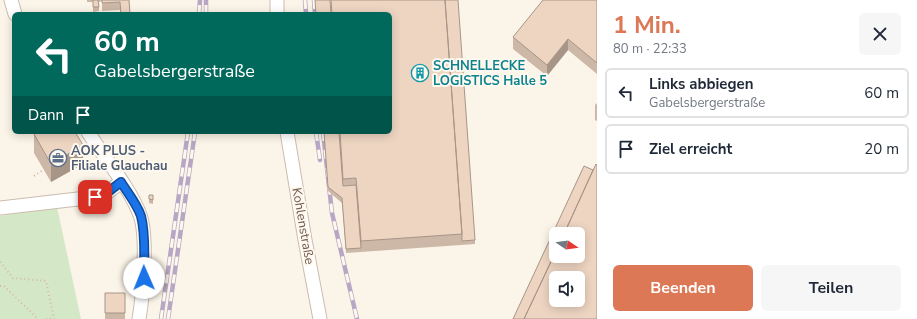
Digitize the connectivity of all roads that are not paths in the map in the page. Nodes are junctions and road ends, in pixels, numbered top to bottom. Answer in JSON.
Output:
{"nodes":[{"id":1,"x":11,"y":0,"type":"edge"},
{"id":2,"x":277,"y":0,"type":"edge"},
{"id":3,"x":14,"y":12,"type":"edge"},
{"id":4,"x":277,"y":12,"type":"edge"},
{"id":5,"x":89,"y":134,"type":"edge"},
{"id":6,"x":287,"y":134,"type":"edge"},
{"id":7,"x":121,"y":182,"type":"junction"},
{"id":8,"x":0,"y":208,"type":"edge"},
{"id":9,"x":139,"y":319,"type":"edge"},
{"id":10,"x":320,"y":319,"type":"edge"}],
"edges":[{"from":1,"to":3,"type":"street"},
{"from":2,"to":4,"type":"street"},
{"from":5,"to":7,"type":"street"},
{"from":6,"to":10,"type":"street","name":"Kohlenstraße"},
{"from":7,"to":8,"type":"street"},
{"from":7,"to":9,"type":"street"}]}
